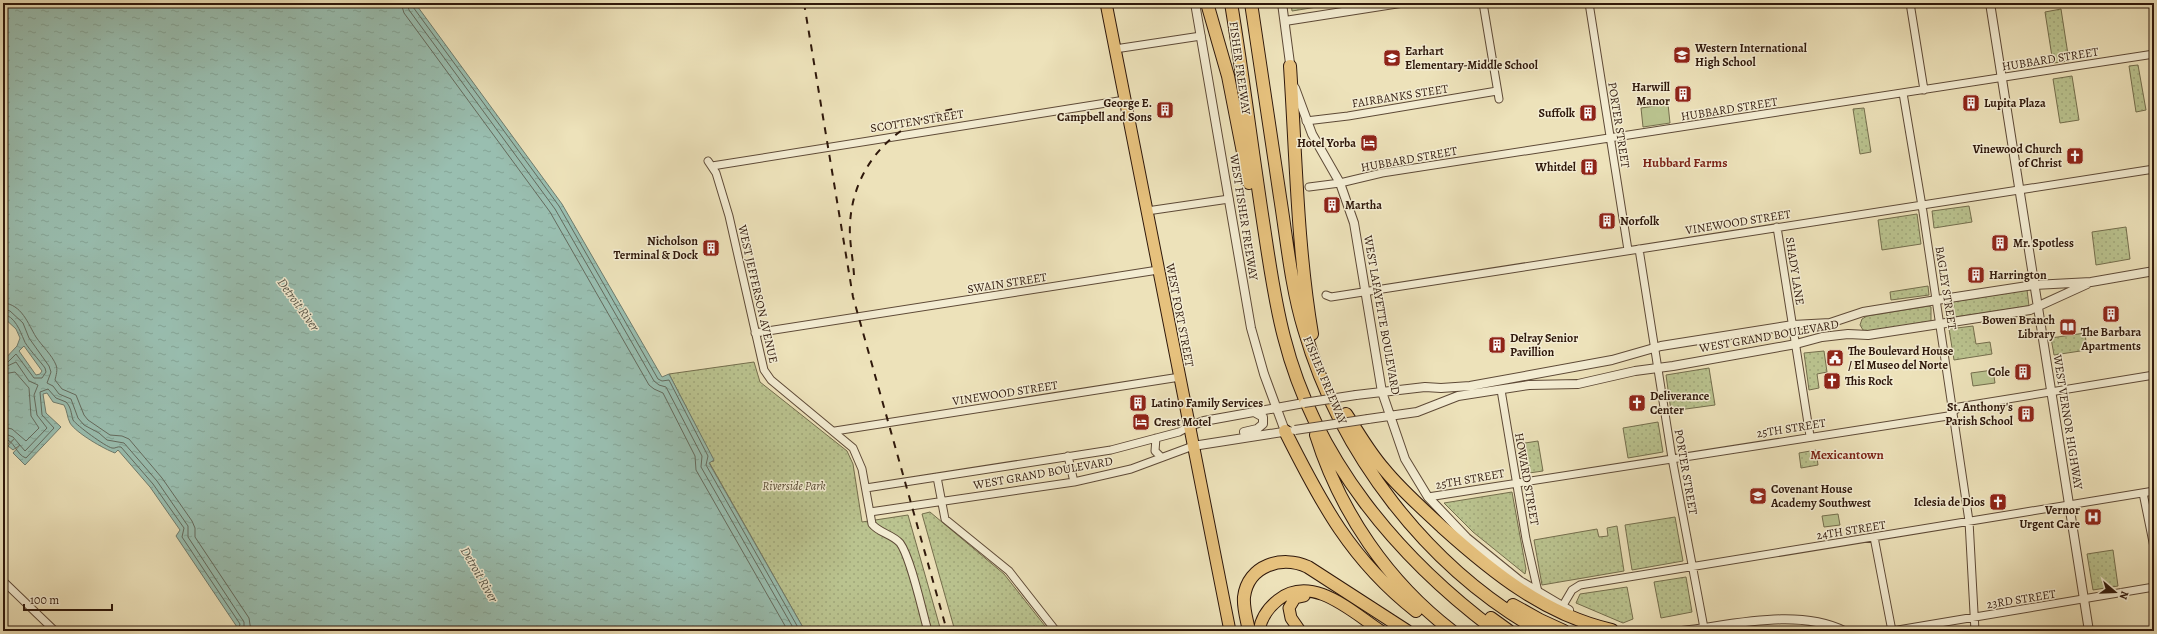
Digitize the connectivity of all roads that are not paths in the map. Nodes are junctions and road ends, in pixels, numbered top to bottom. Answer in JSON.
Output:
{"nodes":[{"id":1,"x":1106,"y":3,"type":"edge"},
{"id":2,"x":1195,"y":3,"type":"edge"},
{"id":3,"x":1207,"y":3,"type":"edge"},
{"id":4,"x":1231,"y":3,"type":"edge"},
{"id":5,"x":1251,"y":3,"type":"edge"},
{"id":6,"x":1282,"y":3,"type":"edge"},
{"id":7,"x":1400,"y":3,"type":"edge"},
{"id":8,"x":1483,"y":3,"type":"edge"},
{"id":9,"x":1589,"y":3,"type":"edge"},
{"id":10,"x":1910,"y":3,"type":"edge"},
{"id":11,"x":1990,"y":3,"type":"edge"},
{"id":12,"x":1285,"y":21,"type":"junction"},
{"id":13,"x":1201,"y":36,"type":"junction"},
{"id":14,"x":1115,"y":49,"type":"junction"},
{"id":15,"x":2154,"y":54,"type":"edge"},
{"id":16,"x":1290,"y":66,"type":"junction"},
{"id":17,"x":2002,"y":77,"type":"junction"},
{"id":18,"x":1924,"y":90,"type":"junction"},
{"id":19,"x":1497,"y":91,"type":"junction"},
{"id":20,"x":1903,"y":93,"type":"junction"},
{"id":21,"x":1499,"y":99,"type":"dead end"},
{"id":22,"x":1125,"y":100,"type":"junction"},
{"id":23,"x":1306,"y":120,"type":"junction"},
{"id":24,"x":1610,"y":139,"type":"junction"},
{"id":25,"x":710,"y":163,"type":"joint"},
{"id":26,"x":2154,"y":169,"type":"edge"},
{"id":27,"x":1340,"y":183,"type":"junction"},
{"id":28,"x":1309,"y":187,"type":"dead end"},
{"id":29,"x":2020,"y":189,"type":"junction"},
{"id":30,"x":1229,"y":199,"type":"junction"},
{"id":31,"x":1922,"y":206,"type":"junction"},
{"id":32,"x":1147,"y":211,"type":"junction"},
{"id":33,"x":1777,"y":227,"type":"junction"},
{"id":34,"x":1639,"y":249,"type":"junction"},
{"id":35,"x":1628,"y":250,"type":"junction"},
{"id":36,"x":1268,"y":254,"type":"junction"},
{"id":37,"x":1158,"y":270,"type":"junction"},
{"id":38,"x":2154,"y":272,"type":"edge"},
{"id":39,"x":2092,"y":282,"type":"junction"},
{"id":40,"x":2034,"y":285,"type":"junction"},
{"id":41,"x":1365,"y":292,"type":"junction"},
{"id":42,"x":1326,"y":294,"type":"dead end"},
{"id":43,"x":1937,"y":300,"type":"junction"},
{"id":44,"x":2037,"y":307,"type":"junction"},
{"id":45,"x":1940,"y":323,"type":"junction"},
{"id":46,"x":1793,"y":325,"type":"junction"},
{"id":47,"x":755,"y":333,"type":"junction"},
{"id":48,"x":1796,"y":344,"type":"junction"},
{"id":49,"x":1655,"y":348,"type":"junction"},
{"id":50,"x":1658,"y":368,"type":"junction"},
{"id":51,"x":2154,"y":375,"type":"edge"},
{"id":52,"x":1180,"y":377,"type":"junction"},
{"id":53,"x":1517,"y":377,"type":"junction"},
{"id":54,"x":1321,"y":378,"type":"junction"},
{"id":55,"x":1518,"y":387,"type":"junction"},
{"id":56,"x":1301,"y":388,"type":"junction"},
{"id":57,"x":1501,"y":390,"type":"junction"},
{"id":58,"x":2050,"y":391,"type":"junction"},
{"id":59,"x":1382,"y":392,"type":"junction"},
{"id":60,"x":1276,"y":408,"type":"junction"},
{"id":61,"x":1254,"y":412,"type":"junction"},
{"id":62,"x":1953,"y":412,"type":"junction"},
{"id":63,"x":1390,"y":415,"type":"junction"},
{"id":64,"x":1190,"y":426,"type":"junction"},
{"id":65,"x":1290,"y":430,"type":"junction"},
{"id":66,"x":835,"y":431,"type":"junction"},
{"id":67,"x":1810,"y":436,"type":"junction"},
{"id":68,"x":1156,"y":438,"type":"junction"},
{"id":69,"x":1209,"y":442,"type":"junction"},
{"id":70,"x":1193,"y":446,"type":"junction"},
{"id":71,"x":1068,"y":456,"type":"junction"},
{"id":72,"x":1161,"y":457,"type":"junction"},
{"id":73,"x":1672,"y":458,"type":"junction"},
{"id":74,"x":937,"y":477,"type":"junction"},
{"id":75,"x":1074,"y":482,"type":"junction"},
{"id":76,"x":1516,"y":482,"type":"junction"},
{"id":77,"x":866,"y":488,"type":"junction"},
{"id":78,"x":2154,"y":491,"type":"edge"},
{"id":79,"x":2143,"y":493,"type":"junction"},
{"id":80,"x":1428,"y":497,"type":"junction"},
{"id":81,"x":941,"y":502,"type":"junction"},
{"id":82,"x":2069,"y":505,"type":"junction"},
{"id":83,"x":870,"y":512,"type":"junction"},
{"id":84,"x":1969,"y":521,"type":"junction"},
{"id":85,"x":1874,"y":537,"type":"junction"},
{"id":86,"x":2154,"y":547,"type":"edge"},
{"id":87,"x":1419,"y":565,"type":"junction"},
{"id":88,"x":1693,"y":567,"type":"junction"},
{"id":89,"x":1533,"y":571,"type":"junction"},
{"id":90,"x":1461,"y":573,"type":"junction"},
{"id":91,"x":3,"y":581,"type":"edge"},
{"id":92,"x":1520,"y":581,"type":"junction"},
{"id":93,"x":2154,"y":588,"type":"edge"},
{"id":94,"x":1538,"y":592,"type":"junction"},
{"id":95,"x":2084,"y":600,"type":"junction"},
{"id":96,"x":1562,"y":606,"type":"junction"},
{"id":97,"x":1974,"y":618,"type":"junction"},
{"id":98,"x":1704,"y":628,"type":"junction"},
{"id":99,"x":1406,"y":630,"type":"edge"},
{"id":100,"x":1540,"y":630,"type":"edge"},
{"id":101,"x":1615,"y":630,"type":"edge"},
{"id":102,"x":55,"y":631,"type":"edge"},
{"id":103,"x":928,"y":631,"type":"edge"},
{"id":104,"x":1056,"y":631,"type":"edge"},
{"id":105,"x":1230,"y":631,"type":"edge"},
{"id":106,"x":1249,"y":631,"type":"edge"},
{"id":107,"x":1259,"y":631,"type":"edge"},
{"id":108,"x":1300,"y":631,"type":"edge"},
{"id":109,"x":1368,"y":631,"type":"edge"},
{"id":110,"x":1381,"y":631,"type":"edge"},
{"id":111,"x":1442,"y":631,"type":"edge"},
{"id":112,"x":1452,"y":631,"type":"edge"},
{"id":113,"x":1496,"y":631,"type":"edge"},
{"id":114,"x":1509,"y":631,"type":"edge"},
{"id":115,"x":1564,"y":631,"type":"edge"},
{"id":116,"x":1682,"y":631,"type":"edge"},
{"id":117,"x":1844,"y":631,"type":"edge"},
{"id":118,"x":1892,"y":631,"type":"edge"},
{"id":119,"x":1975,"y":631,"type":"edge"},
{"id":120,"x":2089,"y":631,"type":"edge"}],
"edges":[{"from":1,"to":14,"type":"main road","name":"WEST FORT STREET"},
{"from":2,"to":13,"type":"street","name":"WEST FISHER FREEWAY"},
{"from":3,"to":36,"type":"highway"},
{"from":4,"to":36,"type":"highway","name":"FISHER FREEWAY"},
{"from":5,"to":54,"type":"highway","name":"FISHER FREEWAY"},
{"from":6,"to":12,"type":"street"},
{"from":7,"to":12,"type":"street"},
{"from":8,"to":19,"type":"street"},
{"from":9,"to":24,"type":"street","name":"PORTER STREET"},
{"from":10,"to":18,"type":"street"},
{"from":11,"to":17,"type":"street","name":"WEST VERNOR HIGHWAY"},
{"from":12,"to":16,"type":"street"},
{"from":13,"to":14,"type":"street"},
{"from":13,"to":30,"type":"street","name":"WEST FISHER FREEWAY"},
{"from":14,"to":22,"type":"main road","name":"WEST FORT STREET"},
{"from":15,"to":17,"type":"street","name":"HUBBARD STREET"},
{"from":16,"to":23,"type":"street","name":"WEST LAFAYETTE BOULEVARD"},
{"from":16,"to":54,"type":"highway"},
{"from":17,"to":18,"type":"street","name":"HUBBARD STREET"},
{"from":17,"to":29,"type":"street","name":"WEST VERNOR HIGHWAY"},
{"from":18,"to":20,"type":"street","name":"HUBBARD STREET"},
{"from":19,"to":21,"type":"street"},
{"from":19,"to":23,"type":"street","name":"FAIRBANKS STEET"},
{"from":20,"to":24,"type":"street","name":"HUBBARD STREET"},
{"from":20,"to":31,"type":"street","name":"BAGLEY STREET"},
{"from":22,"to":25,"type":"street","name":"SCOTTEN STREET"},
{"from":22,"to":32,"type":"main road","name":"WEST FORT STREET"},
{"from":23,"to":27,"type":"street","name":"WEST LAFAYETTE BOULEVARD"},
{"from":24,"to":27,"type":"street","name":"HUBBARD STREET"},
{"from":24,"to":35,"type":"street","name":"PORTER STREET"},
{"from":25,"to":47,"type":"street","name":"WEST JEFFERSON AVENUE"},
{"from":26,"to":29,"type":"street","name":"VINEWOOD STREET"},
{"from":27,"to":28,"type":"street","name":"HUBBARD STREET"},
{"from":27,"to":41,"type":"street","name":"WEST LAFAYETTE BOULEVARD"},
{"from":29,"to":31,"type":"street","name":"VINEWOOD STREET"},
{"from":29,"to":40,"type":"street","name":"WEST VERNOR HIGHWAY"},
{"from":30,"to":32,"type":"street"},
{"from":30,"to":60,"type":"street","name":"WEST FISHER FREEWAY"},
{"from":31,"to":33,"type":"street","name":"VINEWOOD STREET"},
{"from":31,"to":43,"type":"street","name":"BAGLEY STREET"},
{"from":32,"to":37,"type":"main road","name":"WEST FORT STREET"},
{"from":33,"to":34,"type":"street","name":"VINEWOOD STREET"},
{"from":33,"to":46,"type":"street","name":"SHADY LANE"},
{"from":34,"to":35,"type":"street","name":"VINEWOOD STREET"},
{"from":34,"to":49,"type":"street","name":"PORTER STREET"},
{"from":35,"to":41,"type":"street","name":"VINEWOOD STREET"},
{"from":36,"to":56,"type":"highway","name":"FISHER FREEWAY"},
{"from":37,"to":47,"type":"street","name":"SWAIN STREET"},
{"from":37,"to":52,"type":"main road","name":"WEST FORT STREET"},
{"from":38,"to":39,"type":"street","name":"WEST GRAND BOULEVARD"},
{"from":39,"to":40,"type":"street","name":"WEST GRAND BOULEVARD"},
{"from":39,"to":44,"type":"street","name":"WEST GRAND BOULEVARD"},
{"from":40,"to":43,"type":"street","name":"WEST GRAND BOULEVARD"},
{"from":40,"to":44,"type":"street","name":"WEST VERNOR HIGHWAY"},
{"from":41,"to":42,"type":"street","name":"VINEWOOD STREET"},
{"from":41,"to":59,"type":"street","name":"WEST LAFAYETTE BOULEVARD"},
{"from":43,"to":45,"type":"street","name":"BAGLEY STREET"},
{"from":43,"to":46,"type":"street","name":"WEST GRAND BOULEVARD"},
{"from":44,"to":45,"type":"street","name":"WEST GRAND BOULEVARD"},
{"from":44,"to":58,"type":"street","name":"WEST VERNOR HIGHWAY"},
{"from":45,"to":48,"type":"street","name":"WEST GRAND BOULEVARD"},
{"from":45,"to":62,"type":"street","name":"BAGLEY STREET"},
{"from":46,"to":48,"type":"street","name":"SHADY LANE"},
{"from":46,"to":49,"type":"street","name":"WEST GRAND BOULEVARD"},
{"from":47,"to":66,"type":"street","name":"WEST JEFFERSON AVENUE"},
{"from":48,"to":50,"type":"street","name":"WEST GRAND BOULEVARD"},
{"from":48,"to":67,"type":"street","name":"SHADY LANE"},
{"from":49,"to":50,"type":"street","name":"PORTER STREET"},
{"from":49,"to":53,"type":"street","name":"WEST GRAND BOULEVARD"},
{"from":50,"to":55,"type":"street","name":"WEST GRAND BOULEVARD"},
{"from":50,"to":73,"type":"street","name":"PORTER STREET"},
{"from":51,"to":58,"type":"street","name":"25TH STREET"},
{"from":52,"to":64,"type":"main road","name":"WEST FORT STREET"},
{"from":52,"to":66,"type":"street","name":"VINEWOOD STREET"},
{"from":53,"to":55,"type":"street"},
{"from":53,"to":59,"type":"street","name":"WEST GRAND BOULEVARD"},
{"from":54,"to":90,"type":"highway","name":"FISHER FREEWAY"},
{"from":54,"to":101,"type":"highway"},
{"from":55,"to":57,"type":"street","name":"WEST GRAND BOULEVARD"},
{"from":56,"to":87,"type":"highway","name":"FISHER FREEWAY"},
{"from":56,"to":112,"type":"highway"},
{"from":57,"to":63,"type":"street","name":"WEST GRAND BOULEVARD"},
{"from":57,"to":76,"type":"street","name":"HOWARD STREET"},
{"from":58,"to":62,"type":"street","name":"25TH STREET"},
{"from":58,"to":82,"type":"street","name":"WEST VERNOR HIGHWAY"},
{"from":59,"to":60,"type":"street","name":"WEST GRAND BOULEVARD","bridge":true},
{"from":59,"to":63,"type":"street","name":"WEST LAFAYETTE BOULEVARD"},
{"from":60,"to":61,"type":"street","name":"WEST GRAND BOULEVARD"},
{"from":60,"to":65,"type":"street","name":"WEST FISHER FREEWAY"},
{"from":61,"to":64,"type":"street","name":"WEST GRAND BOULEVARD"},
{"from":61,"to":69,"type":"street"},
{"from":62,"to":67,"type":"street","name":"25TH STREET"},
{"from":62,"to":84,"type":"street","name":"BAGLEY STREET"},
{"from":63,"to":65,"type":"street","name":"WEST GRAND BOULEVARD","bridge":true},
{"from":63,"to":80,"type":"street","name":"WEST LAFAYETTE BOULEVARD"},
{"from":64,"to":68,"type":"street","name":"WEST GRAND BOULEVARD"},
{"from":64,"to":70,"type":"main road","name":"WEST FORT STREET"},
{"from":65,"to":69,"type":"street","name":"WEST GRAND BOULEVARD"},
{"from":65,"to":111,"type":"highway"},
{"from":66,"to":77,"type":"street","name":"WEST JEFFERSON AVENUE"},
{"from":67,"to":73,"type":"street","name":"25TH STREET"},
{"from":68,"to":71,"type":"street","name":"WEST GRAND BOULEVARD"},
{"from":68,"to":72,"type":"street"},
{"from":69,"to":70,"type":"street","name":"WEST GRAND BOULEVARD"},
{"from":70,"to":72,"type":"street","name":"WEST GRAND BOULEVARD"},
{"from":70,"to":105,"type":"main road","name":"WEST FORT STREET"},
{"from":71,"to":74,"type":"street","name":"WEST GRAND BOULEVARD"},
{"from":71,"to":75,"type":"street"},
{"from":72,"to":75,"type":"street","name":"WEST GRAND BOULEVARD"},
{"from":73,"to":76,"type":"street","name":"25TH STREET"},
{"from":73,"to":88,"type":"street","name":"PORTER STREET"},
{"from":74,"to":77,"type":"street","name":"WEST GRAND BOULEVARD"},
{"from":74,"to":81,"type":"street"},
{"from":75,"to":81,"type":"street","name":"WEST GRAND BOULEVARD"},
{"from":76,"to":80,"type":"street","name":"25TH STREET"},
{"from":76,"to":89,"type":"street","name":"HOWARD STREET"},
{"from":77,"to":83,"type":"street","name":"WEST JEFFERSON AVENUE"},
{"from":78,"to":79,"type":"street","name":"24TH STREET"},
{"from":79,"to":82,"type":"street","name":"24TH STREET"},
{"from":79,"to":86,"type":"street"},
{"from":80,"to":92,"type":"street","name":"WEST LAFAYETTE BOULEVARD"},
{"from":81,"to":83,"type":"street","name":"WEST GRAND BOULEVARD"},
{"from":81,"to":104,"type":"street"},
{"from":82,"to":84,"type":"street","name":"24TH STREET"},
{"from":82,"to":95,"type":"street","name":"WEST VERNOR HIGHWAY"},
{"from":83,"to":103,"type":"street"},
{"from":84,"to":85,"type":"street","name":"24TH STREET"},
{"from":84,"to":97,"type":"street","name":"BAGLEY STREET"},
{"from":85,"to":88,"type":"street","name":"24TH STREET"},
{"from":85,"to":118,"type":"street"},
{"from":87,"to":113,"type":"highway","name":"FISHER FREEWAY"},
{"from":87,"to":114,"type":"highway"},
{"from":88,"to":96,"type":"street","name":"24TH STREET"},
{"from":88,"to":98,"type":"street","name":"PORTER STREET"},
{"from":89,"to":92,"type":"street"},
{"from":89,"to":94,"type":"street","name":"HOWARD STREET"},
{"from":90,"to":100,"type":"highway","name":"FISHER FREEWAY"},
{"from":90,"to":115,"type":"highway"},
{"from":91,"to":102,"type":"street"},
{"from":92,"to":94,"type":"street","name":"WEST LAFAYETTE BOULEVARD"},
{"from":93,"to":95,"type":"street","name":"23RD STREET"},
{"from":94,"to":96,"type":"street","name":"WEST LAFAYETTE BOULEVARD"},
{"from":95,"to":97,"type":"street","name":"23RD STREET"},
{"from":95,"to":120,"type":"street","name":"WEST VERNOR HIGHWAY"},
{"from":96,"to":101,"type":"street","name":"WEST LAFAYETTE BOULEVARD"},
{"from":97,"to":118,"type":"street","name":"23RD STREET"},
{"from":97,"to":119,"type":"street","name":"BAGLEY STREET"},
{"from":98,"to":116,"type":"street"},
{"from":98,"to":117,"type":"street"},
{"from":99,"to":106,"type":"highway"},
{"from":107,"to":110,"type":"main road"},
{"from":108,"to":109,"type":"main road"}]}
